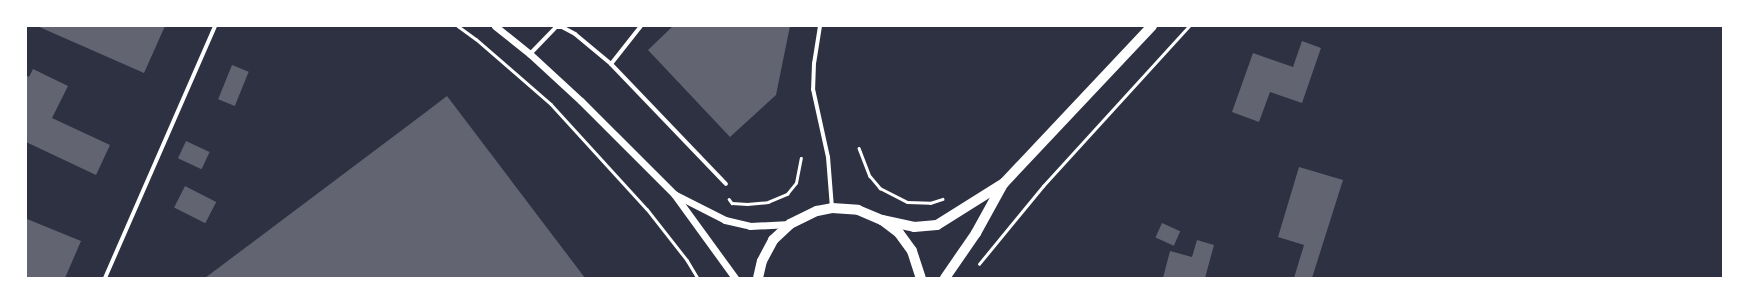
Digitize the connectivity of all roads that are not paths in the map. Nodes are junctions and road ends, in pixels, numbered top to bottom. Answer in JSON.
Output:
{"nodes":[{"id":1,"x":215,"y":26,"type":"edge"},
{"id":2,"x":495,"y":26,"type":"edge"},
{"id":3,"x":641,"y":26,"type":"edge"},
{"id":4,"x":820,"y":26,"type":"edge"},
{"id":5,"x":1152,"y":26,"type":"edge"},
{"id":6,"x":562,"y":27,"type":"edge"},
{"id":7,"x":530,"y":54,"type":"junction"},
{"id":8,"x":611,"y":64,"type":"junction"},
{"id":9,"x":1004,"y":183,"type":"junction"},
{"id":10,"x":726,"y":184,"type":"dead end"},
{"id":11,"x":674,"y":194,"type":"junction"},
{"id":12,"x":832,"y":208,"type":"junction"},
{"id":13,"x":882,"y":220,"type":"junction"},
{"id":14,"x":790,"y":224,"type":"junction"},
{"id":15,"x":105,"y":278,"type":"edge"},
{"id":16,"x":735,"y":278,"type":"edge"},
{"id":17,"x":758,"y":278,"type":"edge"},
{"id":18,"x":921,"y":278,"type":"edge"},
{"id":19,"x":945,"y":278,"type":"edge"}],
"edges":[{"from":1,"to":15,"type":"street"},
{"from":2,"to":7,"type":"street"},
{"from":3,"to":8,"type":"street"},
{"from":4,"to":12,"type":"street"},
{"from":5,"to":9,"type":"main road"},
{"from":6,"to":7,"type":"street"},
{"from":6,"to":8,"type":"street"},
{"from":7,"to":11,"type":"street"},
{"from":8,"to":10,"type":"street"},
{"from":9,"to":13,"type":"main road"},
{"from":9,"to":19,"type":"main road"},
{"from":11,"to":14,"type":"street"},
{"from":11,"to":16,"type":"street"},
{"from":12,"to":13,"type":"main road"},
{"from":12,"to":14,"type":"main road"},
{"from":13,"to":18,"type":"main road"},
{"from":14,"to":17,"type":"main road"}]}
